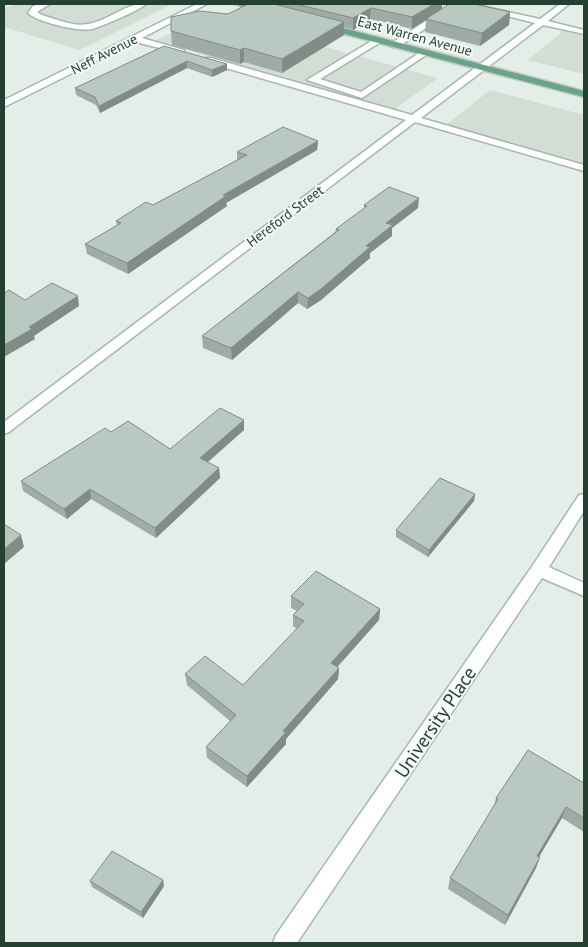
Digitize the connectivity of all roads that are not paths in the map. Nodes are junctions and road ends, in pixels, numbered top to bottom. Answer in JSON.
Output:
{"nodes":[{"id":1,"x":46,"y":4,"type":"edge"},
{"id":2,"x":142,"y":4,"type":"edge"},
{"id":3,"x":203,"y":4,"type":"edge"},
{"id":4,"x":238,"y":4,"type":"edge"},
{"id":5,"x":459,"y":4,"type":"edge"},
{"id":6,"x":464,"y":4,"type":"edge"},
{"id":7,"x":566,"y":4,"type":"edge"},
{"id":8,"x":275,"y":14,"type":"edge"},
{"id":9,"x":542,"y":22,"type":"junction"},
{"id":10,"x":313,"y":23,"type":"edge"},
{"id":11,"x":584,"y":32,"type":"edge"},
{"id":12,"x":135,"y":38,"type":"junction"},
{"id":13,"x":378,"y":40,"type":"junction"},
{"id":14,"x":395,"y":45,"type":"junction"},
{"id":15,"x":425,"y":53,"type":"junction"},
{"id":16,"x":481,"y":68,"type":"junction"},
{"id":17,"x":584,"y":94,"type":"edge"},
{"id":18,"x":4,"y":104,"type":"edge"},
{"id":19,"x":412,"y":120,"type":"junction"},
{"id":20,"x":584,"y":168,"type":"edge"},
{"id":21,"x":4,"y":429,"type":"edge"},
{"id":22,"x":584,"y":499,"type":"edge"},
{"id":23,"x":539,"y":569,"type":"junction"},
{"id":24,"x":584,"y":590,"type":"edge"},
{"id":25,"x":284,"y":943,"type":"edge"}],
"edges":[{"from":1,"to":2,"type":"street"},
{"from":3,"to":12,"type":"street","name":"Neff Avenue"},
{"from":4,"to":8,"type":"main road"},
{"from":5,"to":14,"type":"street"},
{"from":6,"to":9,"type":"street"},
{"from":7,"to":9,"type":"street","name":"Hereford Street"},
{"from":9,"to":11,"type":"street"},
{"from":9,"to":16,"type":"street","name":"Hereford Street"},
{"from":10,"to":13,"type":"main road","name":"East Warren Avenue"},
{"from":12,"to":18,"type":"street","name":"Neff Avenue"},
{"from":12,"to":19,"type":"street"},
{"from":13,"to":14,"type":"main road","name":"East Warren Avenue"},
{"from":13,"to":15,"type":"street"},
{"from":14,"to":15,"type":"main road","name":"East Warren Avenue"},
{"from":15,"to":16,"type":"main road","name":"East Warren Avenue"},
{"from":16,"to":17,"type":"main road","name":"East Warren Avenue"},
{"from":16,"to":19,"type":"street","name":"Hereford Street"},
{"from":19,"to":20,"type":"street"},
{"from":19,"to":21,"type":"street","name":"Hereford Street"},
{"from":22,"to":23,"type":"street","name":"University Place"},
{"from":23,"to":24,"type":"street"},
{"from":23,"to":25,"type":"street","name":"University Place"}]}
